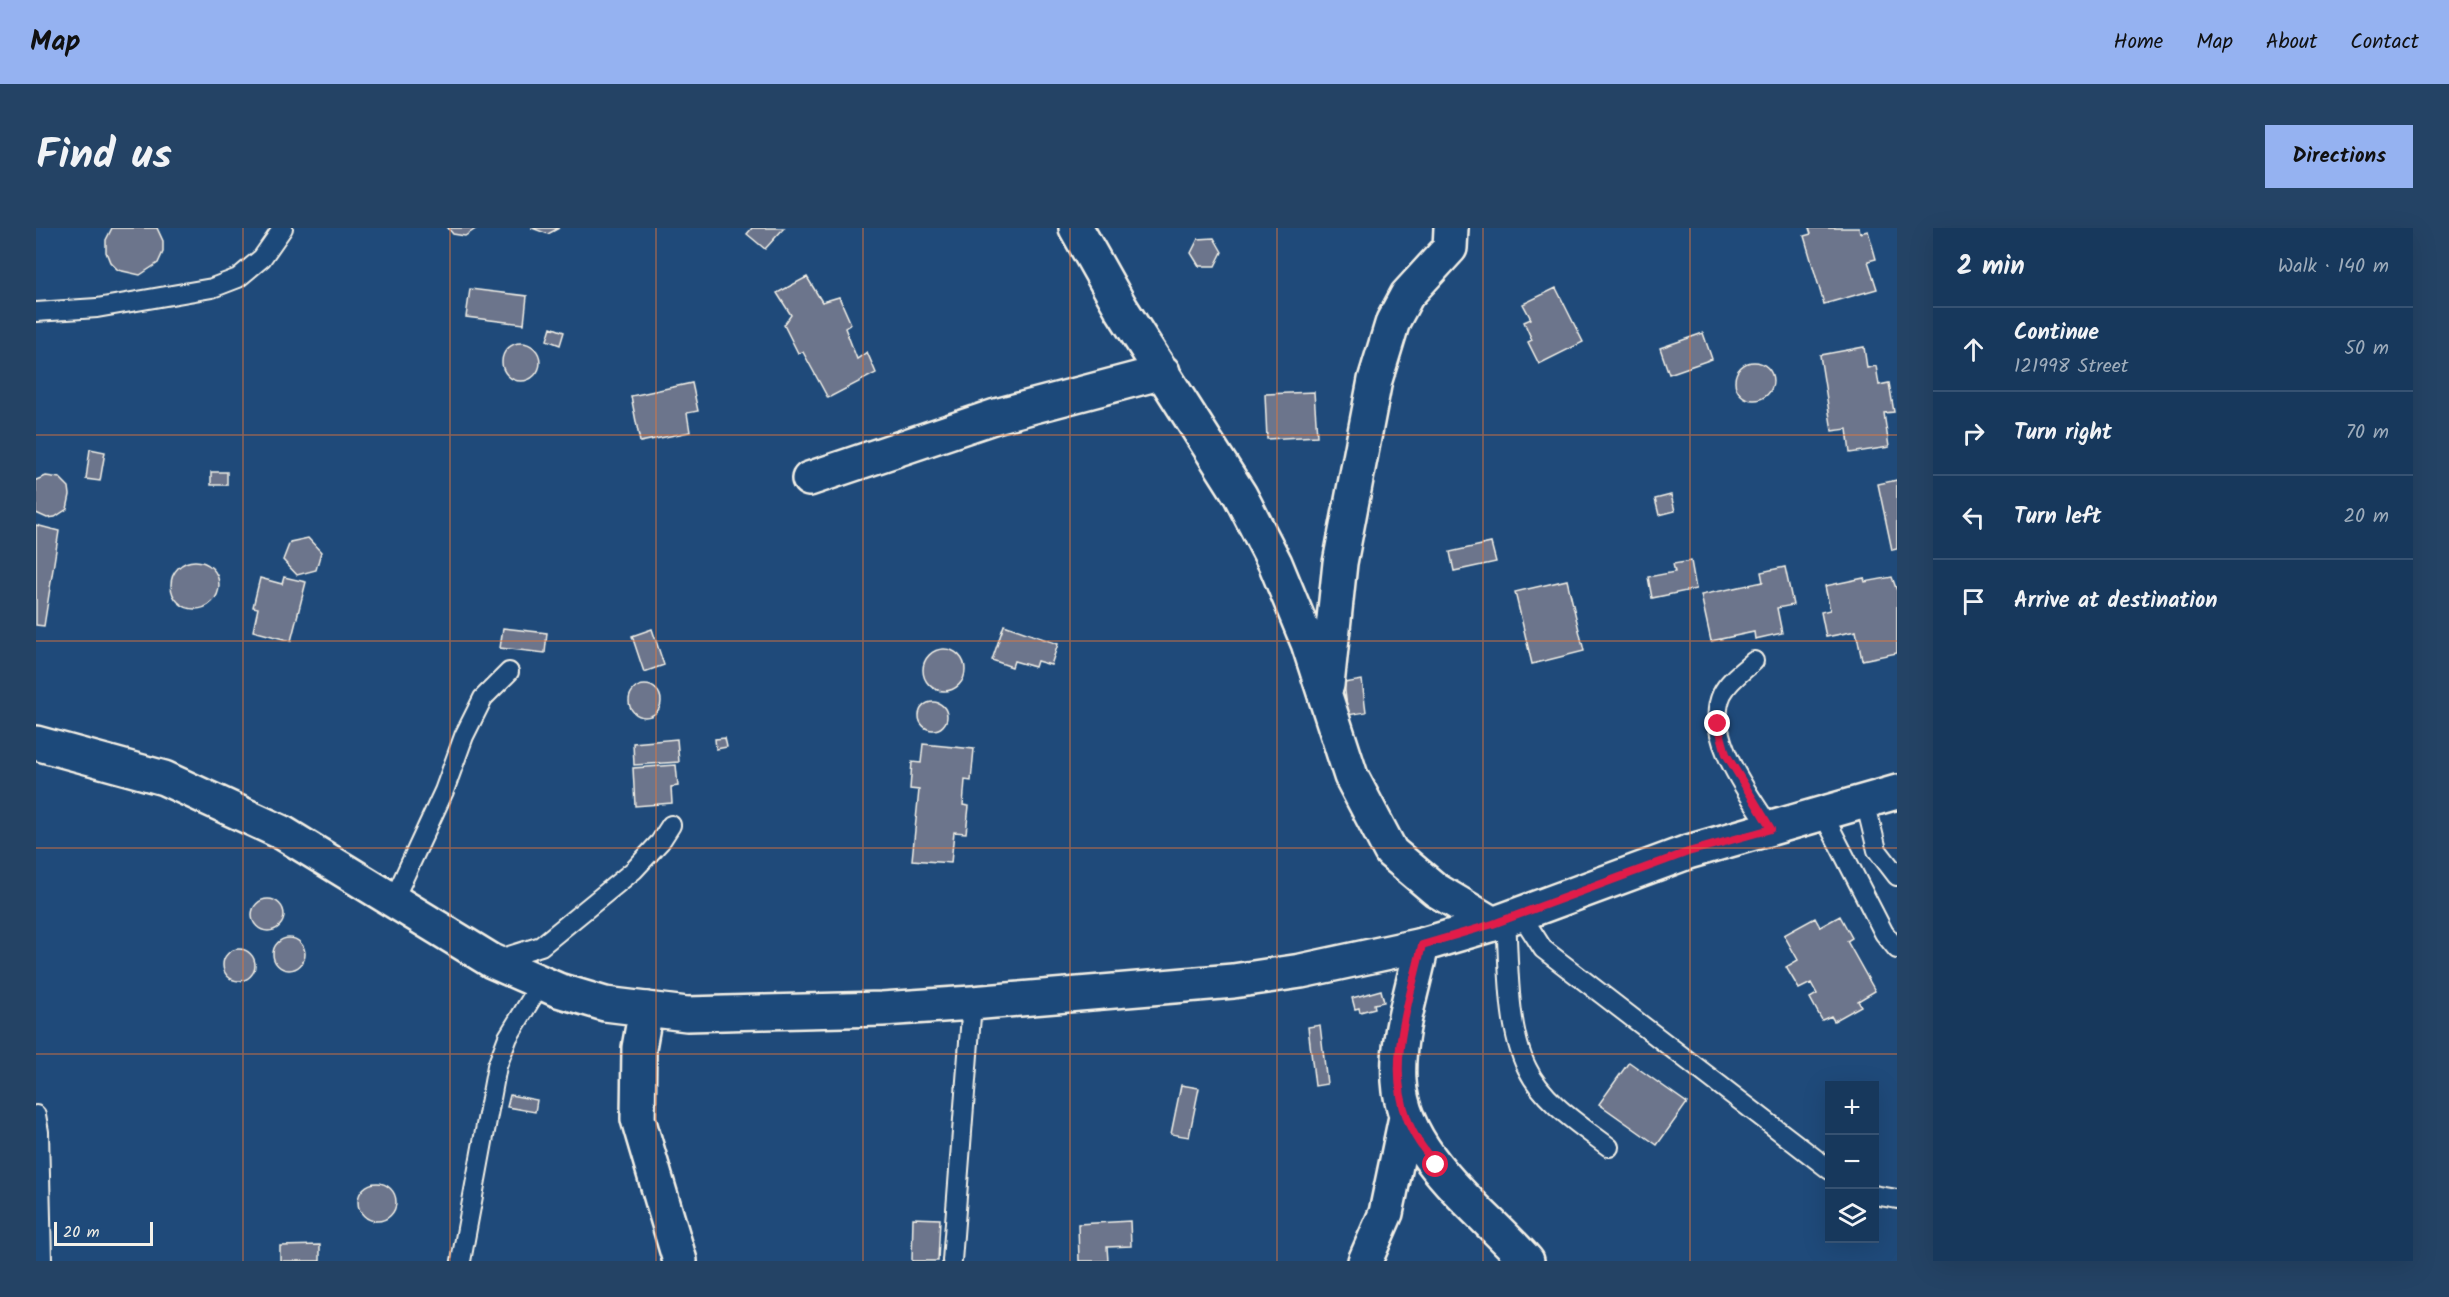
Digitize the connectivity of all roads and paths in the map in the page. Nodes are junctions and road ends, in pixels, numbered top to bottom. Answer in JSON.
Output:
{"nodes":[{"id":1,"x":283,"y":228,"type":"edge"},
{"id":2,"x":1076,"y":228,"type":"edge"},
{"id":3,"x":1451,"y":228,"type":"edge"},
{"id":4,"x":36,"y":312,"type":"edge"},
{"id":5,"x":1163,"y":372,"type":"junction"},
{"id":6,"x":809,"y":479,"type":"dead end"},
{"id":7,"x":1754,"y":661,"type":"dead end"},
{"id":8,"x":509,"y":672,"type":"dead end"},
{"id":9,"x":1326,"y":696,"type":"junction"},
{"id":10,"x":36,"y":743,"type":"edge"},
{"id":11,"x":1897,"y":792,"type":"edge"},
{"id":12,"x":1865,"y":801,"type":"junction"},
{"id":13,"x":1823,"y":814,"type":"junction"},
{"id":14,"x":670,"y":825,"type":"dead end"},
{"id":15,"x":1771,"y":829,"type":"junction"},
{"id":16,"x":1897,"y":876,"type":"edge"},
{"id":17,"x":393,"y":901,"type":"junction"},
{"id":18,"x":1506,"y":919,"type":"junction"},
{"id":19,"x":1422,"y":945,"type":"junction"},
{"id":20,"x":1897,"y":949,"type":"edge"},
{"id":21,"x":492,"y":962,"type":"junction"},
{"id":22,"x":541,"y":983,"type":"junction"},
{"id":23,"x":972,"y":1003,"type":"junction"},
{"id":24,"x":646,"y":1009,"type":"junction"},
{"id":25,"x":36,"y":1115,"type":"edge"},
{"id":26,"x":1406,"y":1117,"type":"junction"},
{"id":27,"x":1609,"y":1147,"type":"dead end"},
{"id":28,"x":1825,"y":1166,"type":"edge"},
{"id":29,"x":1879,"y":1196,"type":"edge"},
{"id":30,"x":1897,"y":1199,"type":"edge"},
{"id":31,"x":42,"y":1261,"type":"edge"},
{"id":32,"x":461,"y":1261,"type":"edge"},
{"id":33,"x":680,"y":1261,"type":"edge"},
{"id":34,"x":952,"y":1261,"type":"edge"},
{"id":35,"x":1365,"y":1261,"type":"edge"},
{"id":36,"x":1527,"y":1261,"type":"edge"}],
"edges":[{"from":1,"to":4,"type":"lane"},
{"from":2,"to":5,"type":"street"},
{"from":3,"to":9,"type":"street"},
{"from":5,"to":6,"type":"street"},
{"from":5,"to":9,"type":"street"},
{"from":7,"to":15,"type":"lane"},
{"from":8,"to":17,"type":"lane"},
{"from":9,"to":18,"type":"street"},
{"from":10,"to":17,"type":"street"},
{"from":11,"to":12,"type":"street"},
{"from":12,"to":13,"type":"street"},
{"from":12,"to":16,"type":"lane"},
{"from":13,"to":15,"type":"street"},
{"from":13,"to":20,"type":"lane"},
{"from":14,"to":21,"type":"lane"},
{"from":15,"to":18,"type":"street"},
{"from":17,"to":21,"type":"street"},
{"from":18,"to":19,"type":"street"},
{"from":18,"to":27,"type":"lane"},
{"from":18,"to":28,"type":"lane"},
{"from":19,"to":23,"type":"street"},
{"from":19,"to":26,"type":"street"},
{"from":21,"to":22,"type":"street"},
{"from":22,"to":24,"type":"street"},
{"from":22,"to":32,"type":"lane"},
{"from":23,"to":24,"type":"street"},
{"from":23,"to":34,"type":"lane"},
{"from":24,"to":33,"type":"street"},
{"from":25,"to":31,"type":"lane"},
{"from":26,"to":35,"type":"street"},
{"from":26,"to":36,"type":"street"},
{"from":29,"to":30,"type":"lane"}]}
